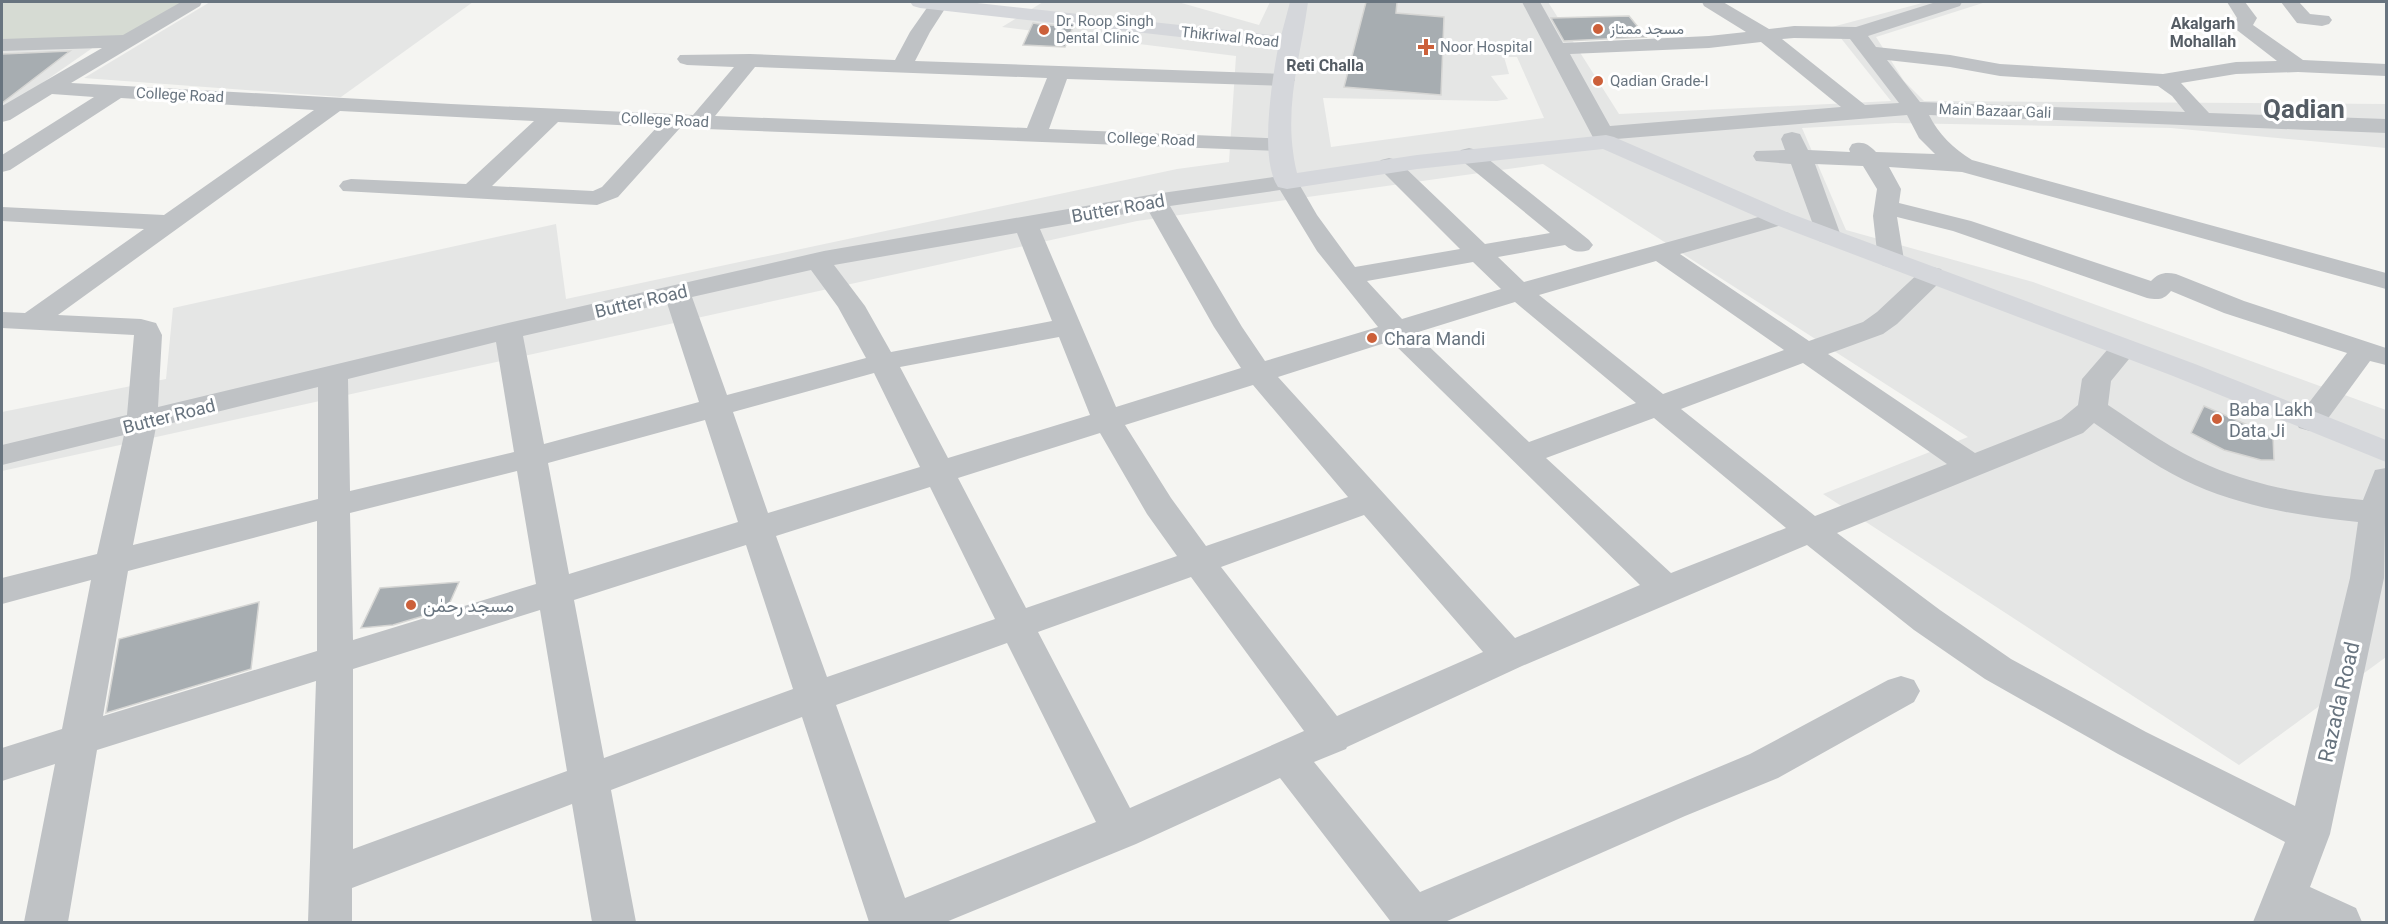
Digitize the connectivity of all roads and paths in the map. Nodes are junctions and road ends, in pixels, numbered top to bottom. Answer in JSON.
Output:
{"nodes":[{"id":1,"x":193,"y":2,"type":"edge"},
{"id":2,"x":1299,"y":2,"type":"edge"},
{"id":3,"x":1531,"y":2,"type":"edge"},
{"id":4,"x":1712,"y":2,"type":"edge"},
{"id":5,"x":1953,"y":2,"type":"edge"},
{"id":6,"x":2236,"y":2,"type":"edge"},
{"id":7,"x":2290,"y":2,"type":"edge"},
{"id":8,"x":930,"y":3,"type":"edge"},
{"id":9,"x":1147,"y":8,"type":"dead end"},
{"id":10,"x":2322,"y":20,"type":"dead end"},
{"id":11,"x":1765,"y":35,"type":"junction"},
{"id":12,"x":127,"y":41,"type":"junction"},
{"id":13,"x":1255,"y":41,"type":"junction"},
{"id":14,"x":1288,"y":43,"type":"junction"},
{"id":15,"x":1864,"y":43,"type":"junction"},
{"id":16,"x":2,"y":45,"type":"edge"},
{"id":17,"x":1557,"y":50,"type":"junction"},
{"id":18,"x":687,"y":59,"type":"dead end"},
{"id":19,"x":750,"y":60,"type":"junction"},
{"id":20,"x":2298,"y":66,"type":"junction"},
{"id":21,"x":902,"y":67,"type":"junction"},
{"id":22,"x":2386,"y":70,"type":"edge"},
{"id":23,"x":1059,"y":73,"type":"junction"},
{"id":24,"x":1285,"y":80,"type":"junction"},
{"id":25,"x":2163,"y":80,"type":"junction"},
{"id":26,"x":50,"y":88,"type":"junction"},
{"id":27,"x":118,"y":91,"type":"junction"},
{"id":28,"x":336,"y":104,"type":"junction"},
{"id":29,"x":1914,"y":108,"type":"junction"},
{"id":30,"x":1860,"y":112,"type":"junction"},
{"id":31,"x":2,"y":114,"type":"edge"},
{"id":32,"x":1829,"y":115,"type":"junction"},
{"id":33,"x":553,"y":116,"type":"junction"},
{"id":34,"x":1782,"y":119,"type":"junction"},
{"id":35,"x":2203,"y":119,"type":"junction"},
{"id":36,"x":674,"y":121,"type":"junction"},
{"id":37,"x":699,"y":122,"type":"junction"},
{"id":38,"x":2386,"y":126,"type":"edge"},
{"id":39,"x":1036,"y":135,"type":"junction"},
{"id":40,"x":1605,"y":138,"type":"junction"},
{"id":41,"x":1280,"y":144,"type":"junction"},
{"id":42,"x":1469,"y":156,"type":"junction"},
{"id":43,"x":1764,"y":156,"type":"dead end"},
{"id":44,"x":1799,"y":156,"type":"junction"},
{"id":45,"x":1869,"y":159,"type":"junction"},
{"id":46,"x":2,"y":165,"type":"edge"},
{"id":47,"x":1389,"y":165,"type":"junction"},
{"id":48,"x":1964,"y":165,"type":"junction"},
{"id":49,"x":1287,"y":182,"type":"junction"},
{"id":50,"x":351,"y":186,"type":"dead end"},
{"id":51,"x":472,"y":192,"type":"junction"},
{"id":52,"x":1155,"y":201,"type":"junction"},
{"id":53,"x":1887,"y":207,"type":"junction"},
{"id":54,"x":2,"y":214,"type":"edge"},
{"id":55,"x":1780,"y":218,"type":"junction"},
{"id":56,"x":167,"y":223,"type":"junction"},
{"id":57,"x":1026,"y":224,"type":"junction"},
{"id":58,"x":1828,"y":236,"type":"junction"},
{"id":59,"x":1570,"y":237,"type":"junction"},
{"id":60,"x":1660,"y":252,"type":"junction"},
{"id":61,"x":1481,"y":254,"type":"junction"},
{"id":62,"x":1892,"y":260,"type":"junction"},
{"id":63,"x":818,"y":261,"type":"junction"},
{"id":64,"x":1608,"y":267,"type":"junction"},
{"id":65,"x":1932,"y":275,"type":"junction"},
{"id":66,"x":1351,"y":276,"type":"junction"},
{"id":67,"x":2386,"y":281,"type":"edge"},
{"id":68,"x":1519,"y":292,"type":"junction"},
{"id":69,"x":677,"y":293,"type":"junction"},
{"id":70,"x":2,"y":320,"type":"edge"},
{"id":71,"x":30,"y":322,"type":"junction"},
{"id":72,"x":1067,"y":327,"type":"junction"},
{"id":73,"x":1396,"y":330,"type":"junction"},
{"id":74,"x":508,"y":331,"type":"junction"},
{"id":75,"x":2124,"y":348,"type":"junction"},
{"id":76,"x":1804,"y":353,"type":"junction"},
{"id":77,"x":2376,"y":353,"type":"edge"},
{"id":78,"x":883,"y":362,"type":"junction"},
{"id":79,"x":1259,"y":373,"type":"junction"},
{"id":80,"x":333,"y":375,"type":"junction"},
{"id":81,"x":1657,"y":404,"type":"junction"},
{"id":82,"x":716,"y":407,"type":"junction"},
{"id":83,"x":2092,"y":408,"type":"junction"},
{"id":84,"x":1107,"y":420,"type":"junction"},
{"id":85,"x":2310,"y":421,"type":"junction"},
{"id":86,"x":142,"y":423,"type":"junction"},
{"id":87,"x":2386,"y":452,"type":"edge"},
{"id":88,"x":2,"y":455,"type":"edge"},
{"id":89,"x":1524,"y":455,"type":"junction"},
{"id":90,"x":530,"y":458,"type":"junction"},
{"id":91,"x":1972,"y":466,"type":"junction"},
{"id":92,"x":938,"y":473,"type":"junction"},
{"id":93,"x":2381,"y":495,"type":"edge"},
{"id":94,"x":1370,"y":501,"type":"junction"},
{"id":95,"x":333,"y":506,"type":"junction"},
{"id":96,"x":756,"y":530,"type":"junction"},
{"id":97,"x":1811,"y":531,"type":"junction"},
{"id":98,"x":1199,"y":561,"type":"junction"},
{"id":99,"x":112,"y":562,"type":"junction"},
{"id":100,"x":1666,"y":589,"type":"junction"},
{"id":101,"x":2,"y":591,"type":"edge"},
{"id":102,"x":555,"y":592,"type":"junction"},
{"id":103,"x":1016,"y":626,"type":"junction"},
{"id":104,"x":1509,"y":656,"type":"junction"},
{"id":105,"x":335,"y":660,"type":"junction"},
{"id":106,"x":1902,"y":691,"type":"dead end"},
{"id":107,"x":814,"y":697,"type":"junction"},
{"id":108,"x":1332,"y":738,"type":"junction"},
{"id":109,"x":80,"y":739,"type":"junction"},
{"id":110,"x":1287,"y":757,"type":"junction"},
{"id":111,"x":2,"y":764,"type":"edge"},
{"id":112,"x":589,"y":780,"type":"junction"},
{"id":113,"x":1121,"y":831,"type":"junction"},
{"id":114,"x":2309,"y":834,"type":"junction"},
{"id":115,"x":330,"y":877,"type":"junction"},
{"id":116,"x":2280,"y":909,"type":"edge"},
{"id":117,"x":1414,"y":919,"type":"edge"},
{"id":118,"x":46,"y":922,"type":"edge"},
{"id":119,"x":330,"y":922,"type":"edge"},
{"id":120,"x":614,"y":922,"type":"edge"},
{"id":121,"x":894,"y":922,"type":"edge"},
{"id":122,"x":2340,"y":922,"type":"edge"}],
"edges":[{"from":1,"to":12,"type":"street"},
{"from":2,"to":14,"type":"main road"},
{"from":3,"to":17,"type":"street"},
{"from":4,"to":11,"type":"street"},
{"from":5,"to":15,"type":"street"},
{"from":6,"to":20,"type":"street"},
{"from":7,"to":10,"type":"street"},
{"from":8,"to":13,"type":"main road","name":"Thikriwal Road"},
{"from":8,"to":21,"type":"street"},
{"from":9,"to":13,"type":"main road"},
{"from":11,"to":15,"type":"street"},
{"from":11,"to":17,"type":"street"},
{"from":11,"to":30,"type":"street"},
{"from":12,"to":16,"type":"street"},
{"from":12,"to":26,"type":"street"},
{"from":13,"to":14,"type":"main road","name":"Thikriwal Road"},
{"from":14,"to":24,"type":"main road"},
{"from":15,"to":25,"type":"street"},
{"from":15,"to":29,"type":"street"},
{"from":17,"to":40,"type":"street"},
{"from":18,"to":19,"type":"street"},
{"from":19,"to":21,"type":"street"},
{"from":19,"to":37,"type":"street"},
{"from":20,"to":22,"type":"street"},
{"from":20,"to":25,"type":"street"},
{"from":21,"to":23,"type":"street"},
{"from":23,"to":24,"type":"street"},
{"from":23,"to":39,"type":"street"},
{"from":24,"to":41,"type":"main road"},
{"from":25,"to":35,"type":"street"},
{"from":26,"to":27,"type":"street","name":"College Road"},
{"from":26,"to":31,"type":"street"},
{"from":27,"to":28,"type":"street","name":"College Road"},
{"from":27,"to":46,"type":"street"},
{"from":28,"to":33,"type":"street","name":"College Road"},
{"from":28,"to":56,"type":"street"},
{"from":29,"to":30,"type":"street","name":"Main Bazaar Gali"},
{"from":29,"to":35,"type":"street","name":"Main Bazaar Gali"},
{"from":29,"to":48,"type":"street"},
{"from":30,"to":32,"type":"street","name":"Main Bazaar Gali"},
{"from":32,"to":34,"type":"street","name":"Main Bazaar Gali"},
{"from":32,"to":45,"type":"street"},
{"from":33,"to":36,"type":"street","name":"College Road"},
{"from":33,"to":51,"type":"street"},
{"from":34,"to":40,"type":"street","name":"Main Bazaar Gali"},
{"from":34,"to":44,"type":"street"},
{"from":35,"to":38,"type":"street","name":"Main Bazaar Gali"},
{"from":36,"to":37,"type":"street","name":"College Road"},
{"from":36,"to":51,"type":"street"},
{"from":37,"to":39,"type":"street","name":"College Road"},
{"from":39,"to":41,"type":"street","name":"College Road"},
{"from":40,"to":42,"type":"main road"},
{"from":40,"to":55,"type":"main road"},
{"from":41,"to":49,"type":"main road"},
{"from":42,"to":47,"type":"main road"},
{"from":42,"to":59,"type":"street"},
{"from":43,"to":44,"type":"street"},
{"from":44,"to":45,"type":"street"},
{"from":44,"to":58,"type":"street"},
{"from":45,"to":48,"type":"street"},
{"from":45,"to":53,"type":"street"},
{"from":47,"to":49,"type":"main road"},
{"from":47,"to":61,"type":"street"},
{"from":48,"to":67,"type":"street"},
{"from":49,"to":52,"type":"street","name":"Butter Road"},
{"from":49,"to":66,"type":"street"},
{"from":50,"to":51,"type":"street"},
{"from":52,"to":57,"type":"street","name":"Butter Road"},
{"from":52,"to":79,"type":"street"},
{"from":53,"to":62,"type":"street"},
{"from":53,"to":77,"type":"street"},
{"from":54,"to":56,"type":"street"},
{"from":55,"to":58,"type":"main road"},
{"from":55,"to":60,"type":"street"},
{"from":56,"to":71,"type":"street"},
{"from":57,"to":63,"type":"street","name":"Butter Road"},
{"from":57,"to":72,"type":"street"},
{"from":58,"to":62,"type":"main road"},
{"from":59,"to":61,"type":"street"},
{"from":59,"to":64,"type":"street"},
{"from":60,"to":64,"type":"street"},
{"from":60,"to":76,"type":"street"},
{"from":61,"to":66,"type":"street"},
{"from":61,"to":68,"type":"street"},
{"from":62,"to":65,"type":"main road"},
{"from":63,"to":69,"type":"street","name":"Butter Road"},
{"from":63,"to":78,"type":"street"},
{"from":64,"to":68,"type":"street"},
{"from":65,"to":75,"type":"main road"},
{"from":65,"to":76,"type":"street"},
{"from":66,"to":73,"type":"street"},
{"from":68,"to":73,"type":"street"},
{"from":68,"to":81,"type":"street"},
{"from":69,"to":74,"type":"street","name":"Butter Road"},
{"from":69,"to":82,"type":"street"},
{"from":70,"to":71,"type":"street"},
{"from":71,"to":86,"type":"street"},
{"from":72,"to":78,"type":"street"},
{"from":72,"to":84,"type":"street"},
{"from":73,"to":79,"type":"street"},
{"from":73,"to":89,"type":"street"},
{"from":74,"to":80,"type":"street","name":"Butter Road"},
{"from":74,"to":90,"type":"street"},
{"from":75,"to":83,"type":"street"},
{"from":75,"to":85,"type":"main road"},
{"from":76,"to":81,"type":"street"},
{"from":76,"to":91,"type":"street"},
{"from":77,"to":85,"type":"street"},
{"from":78,"to":82,"type":"street"},
{"from":78,"to":92,"type":"street"},
{"from":79,"to":84,"type":"street"},
{"from":79,"to":94,"type":"street"},
{"from":80,"to":86,"type":"street","name":"Butter Road"},
{"from":80,"to":95,"type":"street"},
{"from":81,"to":89,"type":"street"},
{"from":81,"to":97,"type":"street"},
{"from":82,"to":90,"type":"street"},
{"from":82,"to":96,"type":"street"},
{"from":83,"to":91,"type":"street"},
{"from":83,"to":93,"type":"street"},
{"from":84,"to":92,"type":"street"},
{"from":84,"to":98,"type":"street"},
{"from":85,"to":87,"type":"main road"},
{"from":86,"to":88,"type":"street","name":"Butter Road"},
{"from":86,"to":99,"type":"street"},
{"from":89,"to":100,"type":"street"},
{"from":90,"to":95,"type":"street"},
{"from":90,"to":102,"type":"street"},
{"from":91,"to":97,"type":"street"},
{"from":92,"to":96,"type":"street"},
{"from":92,"to":103,"type":"street"},
{"from":93,"to":114,"type":"street","name":"Razada Road"},
{"from":94,"to":98,"type":"street"},
{"from":94,"to":104,"type":"street"},
{"from":95,"to":99,"type":"street"},
{"from":95,"to":105,"type":"street"},
{"from":96,"to":102,"type":"street"},
{"from":96,"to":107,"type":"street"},
{"from":97,"to":100,"type":"street"},
{"from":97,"to":114,"type":"street"},
{"from":98,"to":103,"type":"street"},
{"from":98,"to":108,"type":"street"},
{"from":99,"to":101,"type":"street"},
{"from":99,"to":109,"type":"street"},
{"from":100,"to":104,"type":"street"},
{"from":102,"to":105,"type":"street"},
{"from":102,"to":112,"type":"street"},
{"from":103,"to":107,"type":"street"},
{"from":103,"to":113,"type":"street"},
{"from":104,"to":108,"type":"street"},
{"from":105,"to":109,"type":"street"},
{"from":105,"to":115,"type":"street"},
{"from":106,"to":117,"type":"street"},
{"from":107,"to":112,"type":"street"},
{"from":107,"to":121,"type":"street"},
{"from":108,"to":110,"type":"street"},
{"from":109,"to":111,"type":"street"},
{"from":109,"to":118,"type":"street"},
{"from":110,"to":113,"type":"street"},
{"from":110,"to":117,"type":"street"},
{"from":112,"to":115,"type":"street"},
{"from":112,"to":120,"type":"street"},
{"from":113,"to":121,"type":"street"},
{"from":114,"to":116,"type":"street","name":"Razada Road"},
{"from":115,"to":119,"type":"street"},
{"from":116,"to":122,"type":"street"}]}
